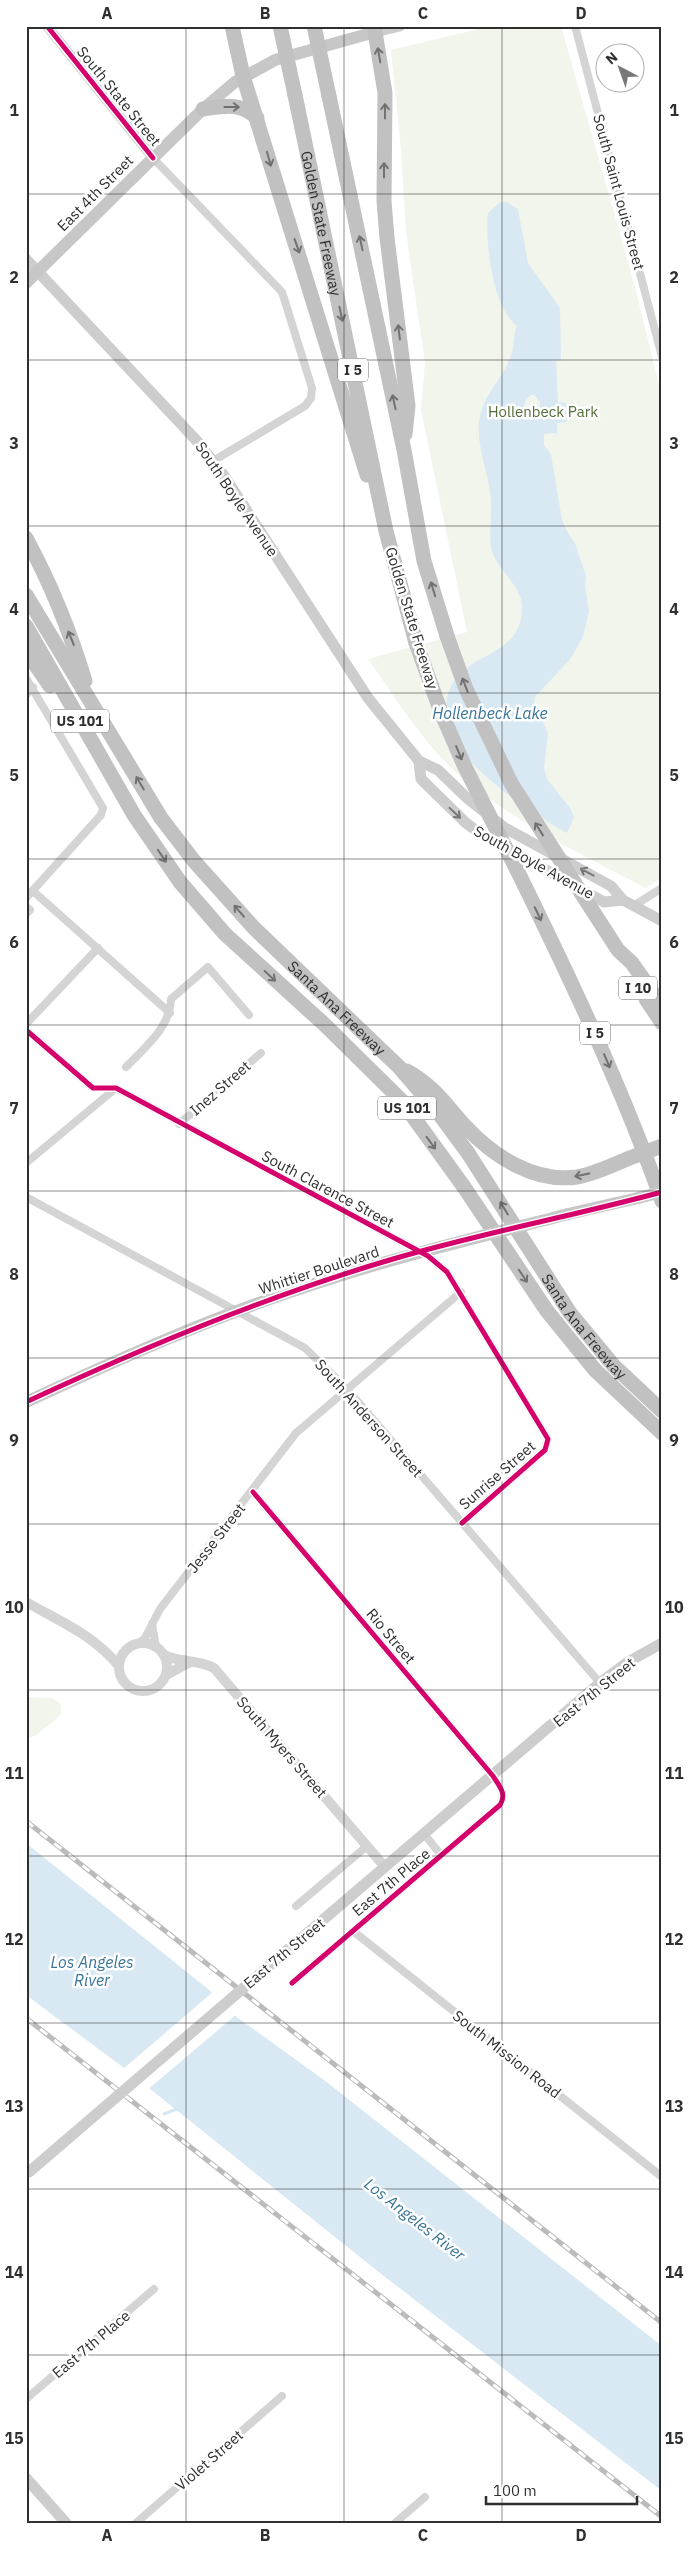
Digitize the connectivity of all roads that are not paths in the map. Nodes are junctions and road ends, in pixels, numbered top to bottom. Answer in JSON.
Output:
{"nodes":[{"id":1,"x":47,"y":26,"type":"edge"},
{"id":2,"x":232,"y":26,"type":"edge"},
{"id":3,"x":280,"y":26,"type":"edge"},
{"id":4,"x":314,"y":26,"type":"edge"},
{"id":5,"x":400,"y":26,"type":"edge"},
{"id":6,"x":575,"y":26,"type":"edge"},
{"id":7,"x":374,"y":29,"type":"edge"},
{"id":8,"x":243,"y":76,"type":"junction"},
{"id":9,"x":203,"y":109,"type":"junction"},
{"id":10,"x":257,"y":118,"type":"junction"},
{"id":11,"x":153,"y":158,"type":"junction"},
{"id":12,"x":26,"y":259,"type":"edge"},
{"id":13,"x":38,"y":272,"type":"junction"},
{"id":14,"x":26,"y":283,"type":"edge"},
{"id":15,"x":662,"y":357,"type":"edge"},
{"id":16,"x":404,"y":450,"type":"junction"},
{"id":17,"x":213,"y":461,"type":"junction"},
{"id":18,"x":386,"y":531,"type":"junction"},
{"id":19,"x":26,"y":538,"type":"edge"},
{"id":20,"x":26,"y":595,"type":"edge"},
{"id":21,"x":26,"y":626,"type":"edge"},
{"id":22,"x":26,"y":651,"type":"edge"},
{"id":23,"x":26,"y":678,"type":"edge"},
{"id":24,"x":33,"y":687,"type":"junction"},
{"id":25,"x":26,"y":694,"type":"edge"},
{"id":26,"x":91,"y":701,"type":"junction"},
{"id":27,"x":419,"y":761,"type":"junction"},
{"id":28,"x":134,"y":815,"type":"junction"},
{"id":29,"x":662,"y":888,"type":"edge"},
{"id":30,"x":34,"y":891,"type":"junction"},
{"id":31,"x":26,"y":898,"type":"edge"},
{"id":32,"x":623,"y":900,"type":"junction"},
{"id":33,"x":635,"y":906,"type":"junction"},
{"id":34,"x":26,"y":907,"type":"edge"},
{"id":35,"x":26,"y":914,"type":"edge"},
{"id":36,"x":662,"y":921,"type":"edge"},
{"id":37,"x":98,"y":948,"type":"junction"},
{"id":38,"x":618,"y":950,"type":"junction"},
{"id":39,"x":662,"y":1006,"type":"edge"},
{"id":40,"x":170,"y":1013,"type":"junction"},
{"id":41,"x":249,"y":1016,"type":"dead end"},
{"id":42,"x":662,"y":1023,"type":"edge"},
{"id":43,"x":26,"y":1024,"type":"edge"},
{"id":44,"x":26,"y":1030,"type":"edge"},
{"id":45,"x":261,"y":1053,"type":"dead end"},
{"id":46,"x":126,"y":1067,"type":"dead end"},
{"id":47,"x":399,"y":1067,"type":"junction"},
{"id":48,"x":116,"y":1088,"type":"junction"},
{"id":49,"x":179,"y":1124,"type":"junction"},
{"id":50,"x":662,"y":1146,"type":"edge"},
{"id":51,"x":26,"y":1163,"type":"edge"},
{"id":52,"x":662,"y":1192,"type":"edge"},
{"id":53,"x":26,"y":1197,"type":"edge"},
{"id":54,"x":662,"y":1201,"type":"edge"},
{"id":55,"x":461,"y":1292,"type":"junction"},
{"id":56,"x":347,"y":1389,"type":"junction"},
{"id":57,"x":26,"y":1402,"type":"edge"},
{"id":58,"x":662,"y":1411,"type":"edge"},
{"id":59,"x":657,"y":1429,"type":"edge"},
{"id":60,"x":662,"y":1440,"type":"edge"},
{"id":61,"x":548,"y":1445,"type":"joint"},
{"id":62,"x":252,"y":1492,"type":"junction"},
{"id":63,"x":462,"y":1523,"type":"junction"},
{"id":64,"x":26,"y":1602,"type":"edge"},
{"id":65,"x":152,"y":1624,"type":"junction"},
{"id":66,"x":662,"y":1643,"type":"edge"},
{"id":67,"x":134,"y":1645,"type":"junction"},
{"id":68,"x":156,"y":1646,"type":"junction"},
{"id":69,"x":103,"y":1648,"type":"junction"},
{"id":70,"x":164,"y":1655,"type":"junction"},
{"id":71,"x":190,"y":1662,"type":"junction"},
{"id":72,"x":118,"y":1666,"type":"junction"},
{"id":73,"x":166,"y":1675,"type":"junction"},
{"id":74,"x":600,"y":1683,"type":"junction"},
{"id":75,"x":493,"y":1776,"type":"junction"},
{"id":76,"x":504,"y":1799,"type":"joint"},
{"id":77,"x":425,"y":1835,"type":"junction"},
{"id":78,"x":368,"y":1846,"type":"junction"},
{"id":79,"x":441,"y":1855,"type":"junction"},
{"id":80,"x":386,"y":1867,"type":"junction"},
{"id":81,"x":296,"y":1906,"type":"dead end"},
{"id":82,"x":352,"y":1931,"type":"junction"},
{"id":83,"x":292,"y":1983,"type":"dead end"},
{"id":84,"x":28,"y":2173,"type":"edge"},
{"id":85,"x":662,"y":2177,"type":"edge"},
{"id":86,"x":154,"y":2289,"type":"dead end"},
{"id":87,"x":282,"y":2396,"type":"dead end"},
{"id":88,"x":26,"y":2399,"type":"edge"},
{"id":89,"x":26,"y":2478,"type":"edge"},
{"id":90,"x":425,"y":2497,"type":"dead end"},
{"id":91,"x":66,"y":2523,"type":"edge"},
{"id":92,"x":136,"y":2523,"type":"edge"},
{"id":93,"x":395,"y":2523,"type":"edge"}],
"edges":[{"from":1,"to":11,"type":"street","name":"South State Street"},
{"from":2,"to":8,"type":"highway"},
{"from":3,"to":18,"type":"highway","name":"Golden State Freeway","number":"I 5","one_way":true,"bridge":true},
{"from":16,"to":4,"type":"highway","name":"Golden State Freeway","number":"I 5","one_way":true,"bridge":true},
{"from":5,"to":7,"type":"main road","name":"East 4th Street"},
{"from":6,"to":15,"type":"street","name":"South Saint Louis Street"},
{"from":7,"to":8,"type":"main road","name":"East 4th Street"},
{"from":16,"to":7,"type":"highway","one_way":true},
{"from":8,"to":9,"type":"main road","name":"East 4th Street"},
{"from":8,"to":10,"type":"highway"},
{"from":9,"to":10,"type":"highway","one_way":true},
{"from":9,"to":11,"type":"main road","name":"East 4th Street"},
{"from":10,"to":18,"type":"highway","one_way":true},
{"from":11,"to":13,"type":"main road","name":"East 4th Street"},
{"from":11,"to":17,"type":"street","name":"South State Street"},
{"from":12,"to":13,"type":"main road","name":"South Boyle Avenue"},
{"from":13,"to":14,"type":"main road","name":"East 4th Street"},
{"from":13,"to":17,"type":"main road","name":"South Boyle Avenue"},
{"from":38,"to":16,"type":"highway","name":"Golden State Freeway","number":"I 5","one_way":true,"bridge":true},
{"from":17,"to":27,"type":"main road","name":"South Boyle Avenue"},
{"from":18,"to":54,"type":"highway","name":"Golden State Freeway","number":"I 5","one_way":true,"bridge":true},
{"from":26,"to":19,"type":"highway","one_way":true},
{"from":20,"to":26,"type":"highway","name":"Santa Ana Freeway","number":"US 101"},
{"from":21,"to":28,"type":"highway","name":"Santa Ana Freeway","number":"US 101"},
{"from":22,"to":28,"type":"highway"},
{"from":23,"to":24,"type":"street"},
{"from":24,"to":25,"type":"street"},
{"from":24,"to":30,"type":"street"},
{"from":47,"to":26,"type":"highway","name":"Santa Ana Freeway","number":"US 101","one_way":true},
{"from":32,"to":27,"type":"main road","name":"South Boyle Avenue","one_way":true},
{"from":27,"to":32,"type":"main road","name":"South Boyle Avenue","one_way":true},
{"from":28,"to":59,"type":"highway","name":"Santa Ana Freeway","number":"US 101","one_way":true},
{"from":29,"to":33,"type":"street"},
{"from":30,"to":31,"type":"street"},
{"from":30,"to":37,"type":"street"},
{"from":32,"to":33,"type":"main road","name":"South Boyle Avenue"},
{"from":33,"to":36,"type":"main road","name":"South Boyle Avenue"},
{"from":34,"to":35,"type":"street"},
{"from":37,"to":40,"type":"street"},
{"from":37,"to":43,"type":"street"},
{"from":38,"to":39,"type":"highway","name":"Golden State Freeway","number":"I 5"},
{"from":38,"to":42,"type":"highway","number":"I 10"},
{"from":40,"to":41,"type":"street"},
{"from":40,"to":46,"type":"street"},
{"from":44,"to":48,"type":"street","name":"South Clarence Street"},
{"from":45,"to":49,"type":"street","name":"Inez Street"},
{"from":50,"to":47,"type":"highway","one_way":true,"bridge":true},
{"from":58,"to":47,"type":"highway","name":"Santa Ana Freeway","number":"US 101","one_way":true},
{"from":48,"to":49,"type":"street","name":"South Clarence Street"},
{"from":48,"to":51,"type":"street"},
{"from":49,"to":55,"type":"street","name":"South Clarence Street"},
{"from":52,"to":57,"type":"main road","name":"Whittier Boulevard","bridge":true},
{"from":53,"to":56,"type":"street","name":"South Anderson Street"},
{"from":55,"to":56,"type":"street","name":"Jesse Street"},
{"from":55,"to":61,"type":"street","name":"South Clarence Street"},
{"from":56,"to":62,"type":"street","name":"Jesse Street"},
{"from":56,"to":63,"type":"street","name":"South Anderson Street"},
{"from":59,"to":60,"type":"highway","name":"Santa Ana Freeway"},
{"from":61,"to":63,"type":"street","name":"Sunrise Street"},
{"from":62,"to":65,"type":"street","name":"Jesse Street"},
{"from":62,"to":75,"type":"street","name":"Rio Street"},
{"from":63,"to":74,"type":"street","name":"South Anderson Street"},
{"from":64,"to":69,"type":"street"},
{"from":65,"to":67,"type":"street","name":"Jesse Street"},
{"from":65,"to":68,"type":"street"},
{"from":66,"to":74,"type":"main road","name":"East 7th Street"},
{"from":67,"to":68,"type":"street"},
{"from":67,"to":69,"type":"street"},
{"from":67,"to":72,"type":"street"},
{"from":68,"to":70,"type":"street"},
{"from":69,"to":72,"type":"street"},
{"from":70,"to":71,"type":"street","name":"South Myers Street"},
{"from":70,"to":73,"type":"street"},
{"from":71,"to":73,"type":"street"},
{"from":71,"to":78,"type":"street","name":"South Myers Street"},
{"from":72,"to":73,"type":"street"},
{"from":74,"to":75,"type":"main road","name":"East 7th Street"},
{"from":75,"to":76,"type":"street","name":"Rio Street"},
{"from":75,"to":77,"type":"main road","name":"East 7th Street"},
{"from":76,"to":79,"type":"street","name":"East 7th Place"},
{"from":77,"to":79,"type":"street"},
{"from":77,"to":80,"type":"main road","name":"East 7th Street"},
{"from":78,"to":80,"type":"street","name":"South Myers Street"},
{"from":78,"to":81,"type":"street"},
{"from":79,"to":82,"type":"street","name":"East 7th Place"},
{"from":80,"to":84,"type":"main road","name":"East 7th Street","bridge":true},
{"from":82,"to":83,"type":"street","name":"East 7th Place"},
{"from":82,"to":85,"type":"street","name":"South Mission Road"},
{"from":86,"to":88,"type":"street","name":"East 7th Place"},
{"from":87,"to":92,"type":"street","name":"Violet Street"},
{"from":89,"to":91,"type":"main road"},
{"from":90,"to":93,"type":"street"}]}
